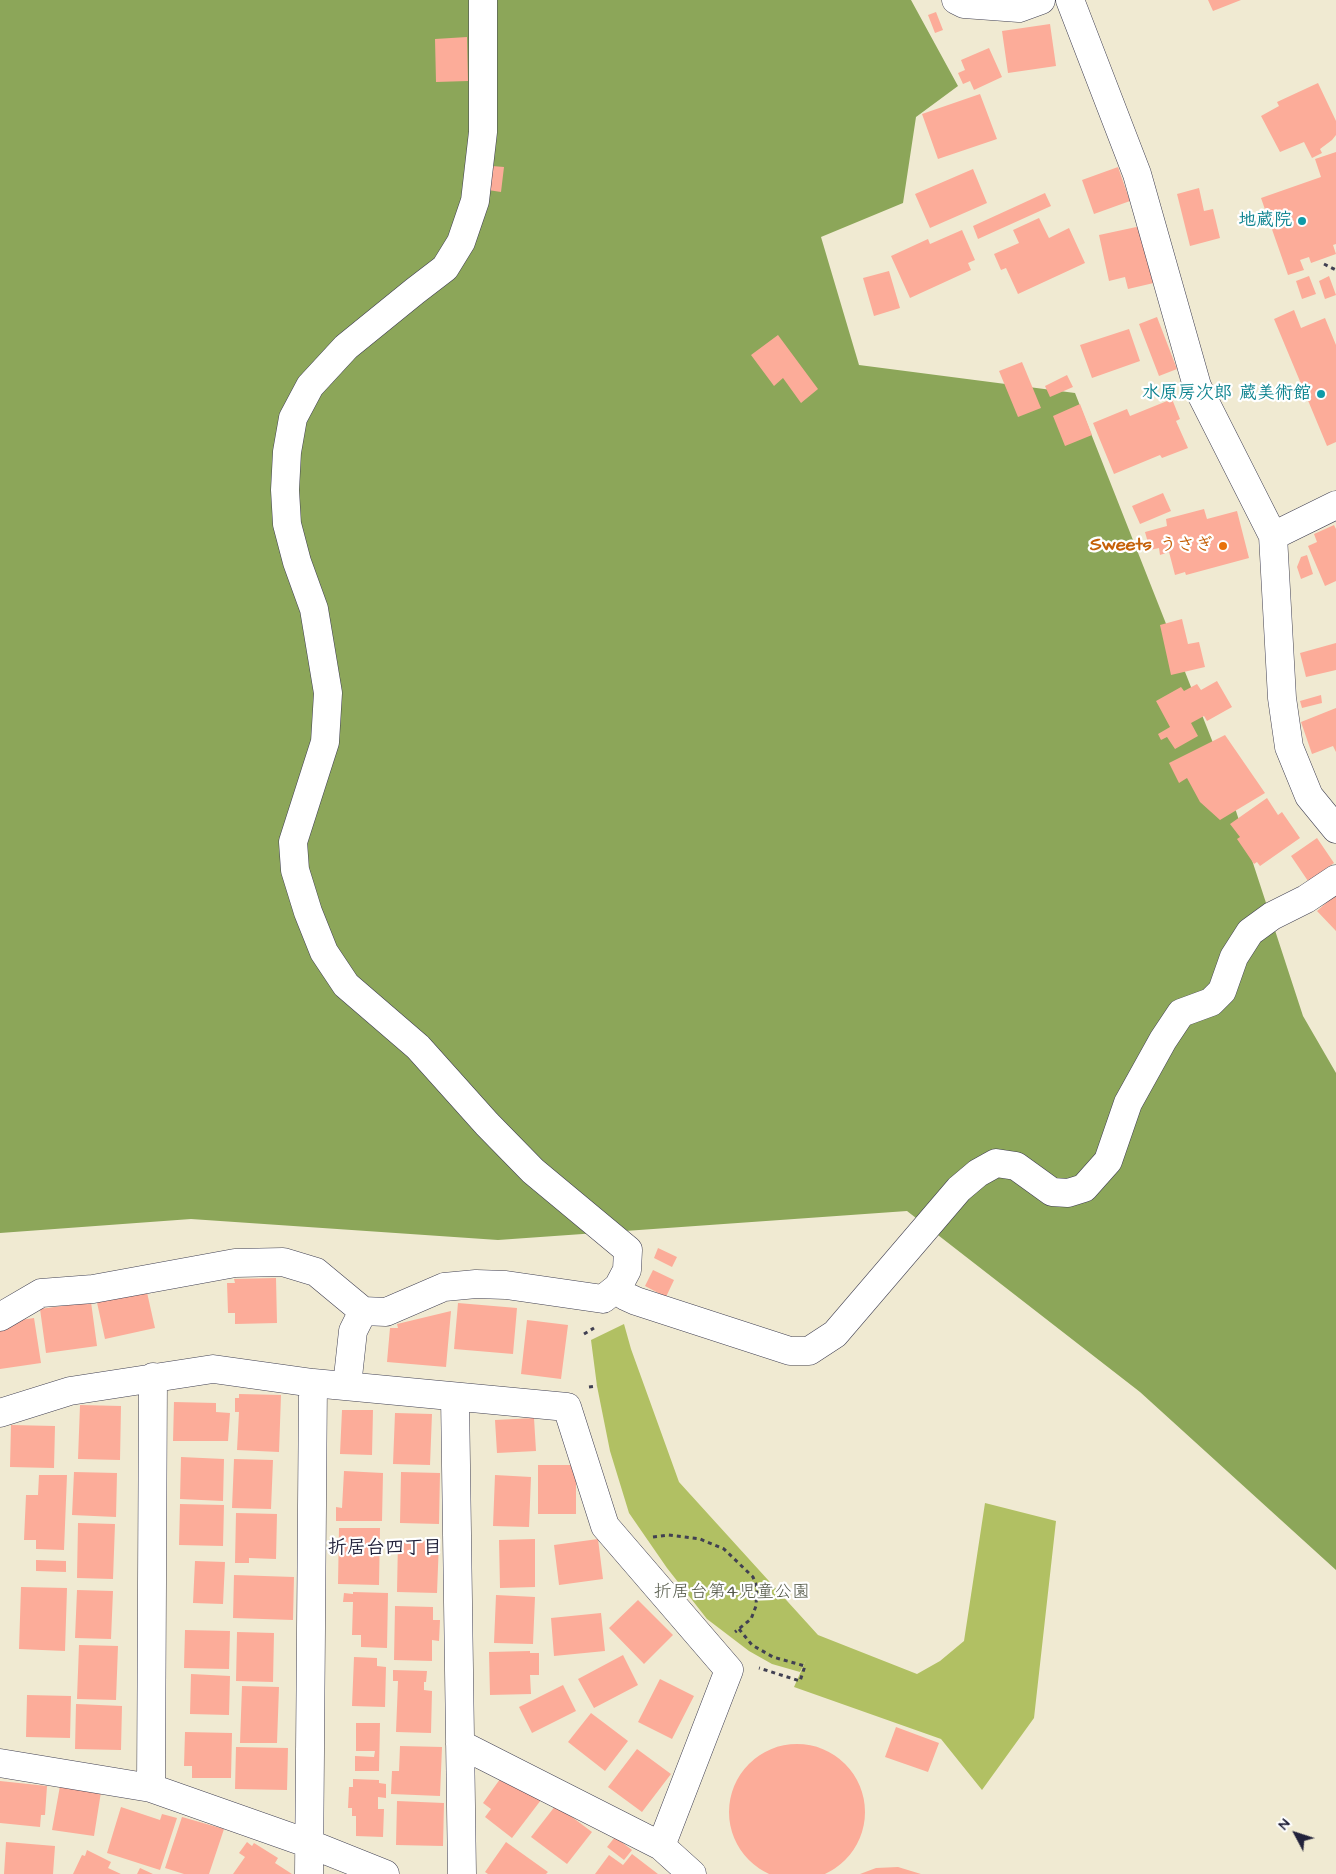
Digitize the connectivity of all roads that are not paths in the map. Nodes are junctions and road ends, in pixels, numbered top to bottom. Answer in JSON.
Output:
{"nodes":[{"id":1,"x":483,"y":0,"type":"edge"},
{"id":2,"x":956,"y":0,"type":"edge"},
{"id":3,"x":1042,"y":0,"type":"edge"},
{"id":4,"x":1070,"y":0,"type":"edge"},
{"id":5,"x":1336,"y":505,"type":"edge"},
{"id":6,"x":1273,"y":536,"type":"junction"},
{"id":7,"x":1336,"y":829,"type":"edge"},
{"id":8,"x":1336,"y":879,"type":"edge"},
{"id":9,"x":618,"y":1287,"type":"junction"},
{"id":10,"x":364,"y":1311,"type":"junction"},
{"id":11,"x":0,"y":1317,"type":"edge"},
{"id":12,"x":153,"y":1378,"type":"junction"},
{"id":13,"x":313,"y":1382,"type":"junction"},
{"id":14,"x":347,"y":1386,"type":"junction"},
{"id":15,"x":454,"y":1397,"type":"junction"},
{"id":16,"x":0,"y":1412,"type":"edge"},
{"id":17,"x":460,"y":1744,"type":"junction"},
{"id":18,"x":0,"y":1763,"type":"edge"},
{"id":19,"x":151,"y":1788,"type":"junction"},
{"id":20,"x":310,"y":1844,"type":"junction"},
{"id":21,"x":661,"y":1846,"type":"junction"},
{"id":22,"x":309,"y":1874,"type":"edge"},
{"id":23,"x":386,"y":1874,"type":"edge"},
{"id":24,"x":462,"y":1874,"type":"edge"},
{"id":25,"x":692,"y":1874,"type":"edge"}],
"edges":[{"from":1,"to":9,"type":"street"},
{"from":2,"to":3,"type":"street"},
{"from":4,"to":6,"type":"street"},
{"from":5,"to":6,"type":"street"},
{"from":6,"to":7,"type":"street"},
{"from":8,"to":9,"type":"street"},
{"from":9,"to":10,"type":"street"},
{"from":10,"to":11,"type":"street"},
{"from":10,"to":14,"type":"street"},
{"from":12,"to":13,"type":"street"},
{"from":12,"to":16,"type":"street"},
{"from":12,"to":19,"type":"street"},
{"from":13,"to":14,"type":"street"},
{"from":13,"to":20,"type":"street"},
{"from":14,"to":15,"type":"street"},
{"from":15,"to":17,"type":"street"},
{"from":15,"to":21,"type":"street"},
{"from":17,"to":21,"type":"street"},
{"from":17,"to":24,"type":"street"},
{"from":18,"to":19,"type":"street"},
{"from":19,"to":20,"type":"street"},
{"from":20,"to":22,"type":"street"},
{"from":20,"to":23,"type":"street"},
{"from":21,"to":25,"type":"street"}]}
